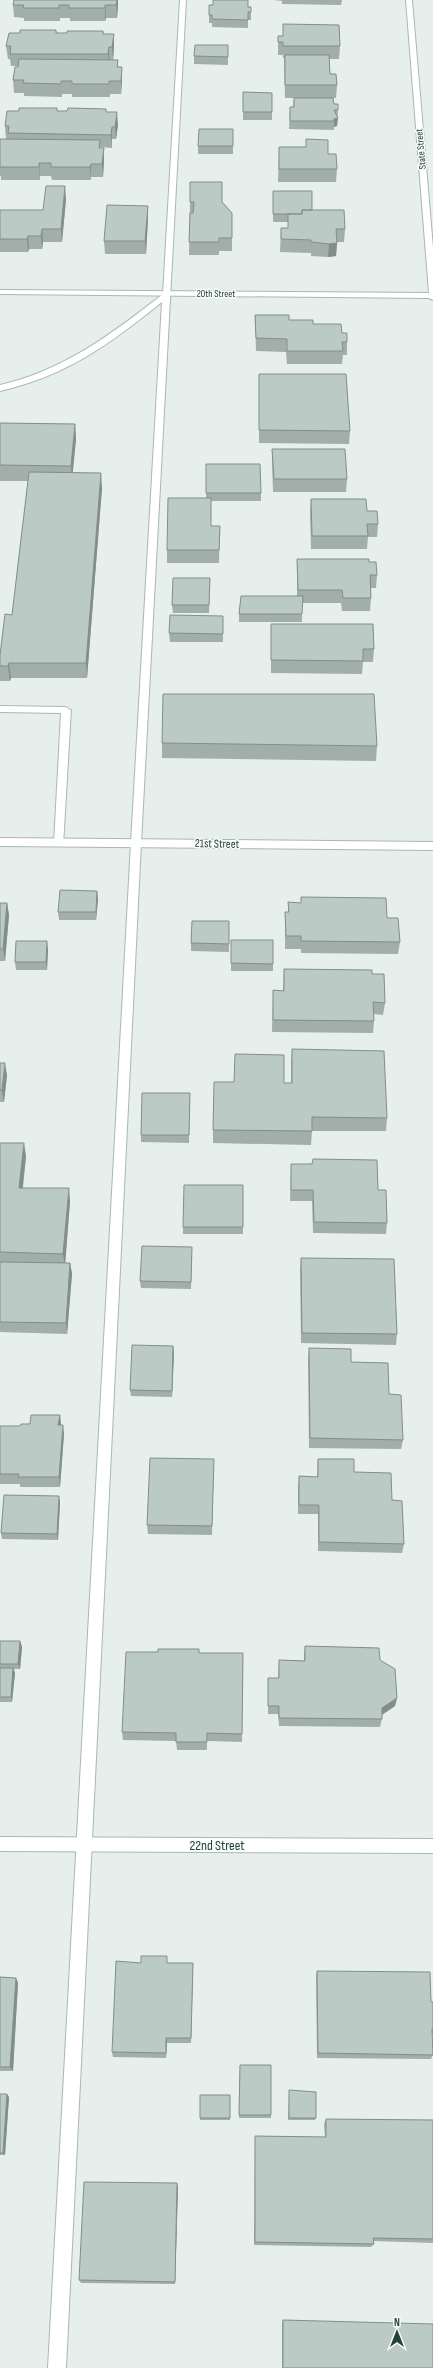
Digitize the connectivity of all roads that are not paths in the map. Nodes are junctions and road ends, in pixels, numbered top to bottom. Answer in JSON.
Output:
{"nodes":[{"id":1,"x":183,"y":0,"type":"edge"},
{"id":2,"x":409,"y":0,"type":"edge"},
{"id":3,"x":0,"y":292,"type":"edge"},
{"id":4,"x":167,"y":294,"type":"junction"},
{"id":5,"x":433,"y":296,"type":"edge"},
{"id":6,"x":0,"y":388,"type":"edge"},
{"id":7,"x":0,"y":709,"type":"edge"},
{"id":8,"x":0,"y":842,"type":"edge"},
{"id":9,"x":59,"y":843,"type":"junction"},
{"id":10,"x":136,"y":843,"type":"junction"},
{"id":11,"x":433,"y":846,"type":"edge"},
{"id":12,"x":0,"y":1844,"type":"edge"},
{"id":13,"x":83,"y":1844,"type":"junction"},
{"id":14,"x":433,"y":1846,"type":"edge"},
{"id":15,"x":57,"y":2368,"type":"edge"}],
"edges":[{"from":1,"to":4,"type":"street"},
{"from":2,"to":5,"type":"street","name":"State Street"},
{"from":3,"to":4,"type":"street","name":"20th Street"},
{"from":4,"to":5,"type":"street","name":"20th Street"},
{"from":4,"to":6,"type":"street"},
{"from":4,"to":10,"type":"street"},
{"from":7,"to":9,"type":"street"},
{"from":8,"to":9,"type":"street","name":"21st Street"},
{"from":9,"to":10,"type":"street","name":"21st Street"},
{"from":10,"to":11,"type":"street","name":"21st Street"},
{"from":10,"to":13,"type":"street"},
{"from":12,"to":13,"type":"street","name":"22nd Street"},
{"from":13,"to":14,"type":"street","name":"22nd Street"},
{"from":13,"to":15,"type":"street"}]}
